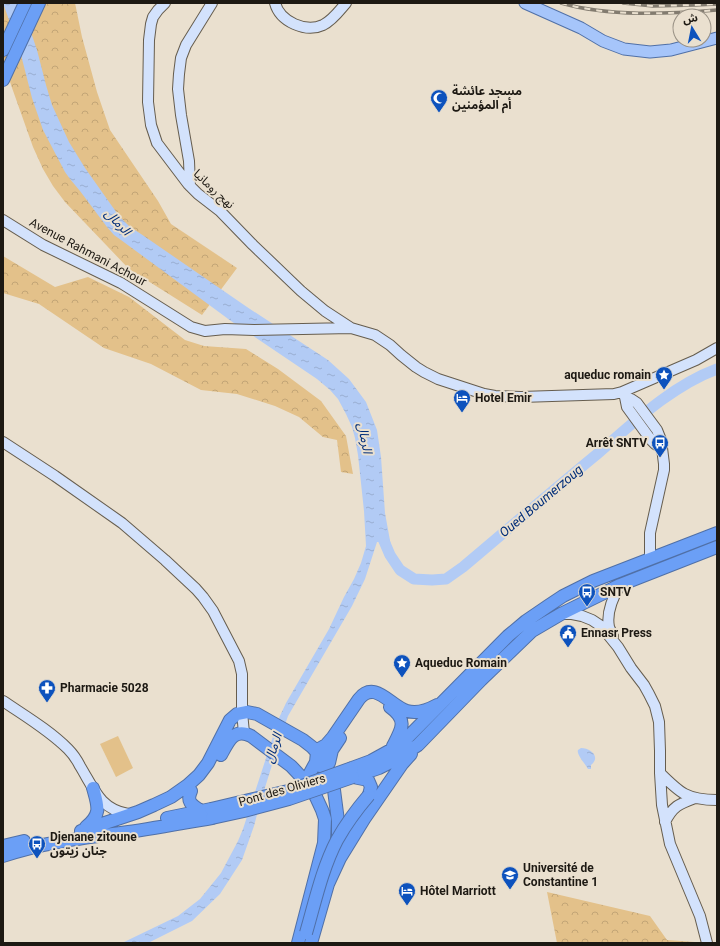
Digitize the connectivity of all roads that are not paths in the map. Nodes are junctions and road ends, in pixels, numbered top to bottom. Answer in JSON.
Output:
{"nodes":[{"id":1,"x":25,"y":3,"type":"edge"},
{"id":2,"x":39,"y":3,"type":"edge"},
{"id":3,"x":165,"y":3,"type":"edge"},
{"id":4,"x":212,"y":3,"type":"edge"},
{"id":5,"x":275,"y":3,"type":"edge"},
{"id":6,"x":346,"y":3,"type":"edge"},
{"id":7,"x":525,"y":3,"type":"edge"},
{"id":8,"x":717,"y":38,"type":"edge"},
{"id":9,"x":3,"y":50,"type":"edge"},
{"id":10,"x":3,"y":80,"type":"edge"},
{"id":11,"x":190,"y":186,"type":"junction"},
{"id":12,"x":3,"y":220,"type":"edge"},
{"id":13,"x":351,"y":328,"type":"junction"},
{"id":14,"x":717,"y":348,"type":"edge"},
{"id":15,"x":623,"y":395,"type":"junction"},
{"id":16,"x":633,"y":406,"type":"junction"},
{"id":17,"x":3,"y":442,"type":"edge"},
{"id":18,"x":662,"y":448,"type":"junction"},
{"id":19,"x":717,"y":533,"type":"edge"},
{"id":20,"x":717,"y":547,"type":"edge"},
{"id":21,"x":650,"y":558,"type":"junction"},
{"id":22,"x":620,"y":584,"type":"junction"},
{"id":23,"x":560,"y":614,"type":"junction"},
{"id":24,"x":618,"y":647,"type":"junction"},
{"id":25,"x":3,"y":701,"type":"edge"},
{"id":26,"x":443,"y":702,"type":"junction"},
{"id":27,"x":242,"y":712,"type":"junction"},
{"id":28,"x":248,"y":734,"type":"junction"},
{"id":29,"x":418,"y":745,"type":"junction"},
{"id":30,"x":391,"y":750,"type":"junction"},
{"id":31,"x":317,"y":752,"type":"junction"},
{"id":32,"x":326,"y":765,"type":"junction"},
{"id":33,"x":291,"y":766,"type":"junction"},
{"id":34,"x":313,"y":767,"type":"junction"},
{"id":35,"x":353,"y":772,"type":"junction"},
{"id":36,"x":660,"y":773,"type":"junction"},
{"id":37,"x":307,"y":783,"type":"junction"},
{"id":38,"x":93,"y":788,"type":"junction"},
{"id":39,"x":334,"y":790,"type":"junction"},
{"id":40,"x":191,"y":791,"type":"junction"},
{"id":41,"x":316,"y":797,"type":"junction"},
{"id":42,"x":695,"y":798,"type":"junction"},
{"id":43,"x":717,"y":800,"type":"edge"},
{"id":44,"x":208,"y":813,"type":"junction"},
{"id":45,"x":128,"y":814,"type":"junction"},
{"id":46,"x":665,"y":822,"type":"junction"},
{"id":47,"x":81,"y":831,"type":"junction"},
{"id":48,"x":3,"y":846,"type":"edge"},
{"id":49,"x":3,"y":856,"type":"edge"},
{"id":50,"x":340,"y":858,"type":"junction"},
{"id":51,"x":307,"y":940,"type":"edge"},
{"id":52,"x":298,"y":943,"type":"edge"},
{"id":53,"x":707,"y":943,"type":"edge"}],
"edges":[{"from":1,"to":9,"type":"highway"},
{"from":2,"to":10,"type":"highway"},
{"from":3,"to":11,"type":"street","name":"نهج رومانيا"},
{"from":4,"to":11,"type":"street"},
{"from":5,"to":6,"type":"street"},
{"from":7,"to":8,"type":"main road"},
{"from":11,"to":13,"type":"street","name":"نهج رومانيا"},
{"from":12,"to":13,"type":"street","name":"Avenue Rahmani Achour"},
{"from":13,"to":15,"type":"street"},
{"from":14,"to":15,"type":"street"},
{"from":15,"to":16,"type":"street"},
{"from":16,"to":18,"type":"street"},
{"from":16,"to":18,"type":"street"},
{"from":17,"to":27,"type":"street"},
{"from":18,"to":21,"type":"street"},
{"from":19,"to":21,"type":"highway"},
{"from":20,"to":22,"type":"highway"},
{"from":21,"to":26,"type":"highway"},
{"from":22,"to":23,"type":"highway"},
{"from":22,"to":24,"type":"street"},
{"from":23,"to":24,"type":"street"},
{"from":23,"to":29,"type":"highway"},
{"from":24,"to":36,"type":"street"},
{"from":25,"to":38,"type":"street"},
{"from":26,"to":30,"type":"highway"},
{"from":26,"to":31,"type":"highway"},
{"from":27,"to":28,"type":"street"},
{"from":27,"to":31,"type":"highway"},
{"from":27,"to":45,"type":"highway"},
{"from":28,"to":33,"type":"highway"},
{"from":28,"to":40,"type":"highway"},
{"from":29,"to":35,"type":"highway"},
{"from":29,"to":50,"type":"highway"},
{"from":30,"to":32,"type":"highway"},
{"from":30,"to":35,"type":"highway"},
{"from":31,"to":32,"type":"highway"},
{"from":31,"to":34,"type":"highway"},
{"from":32,"to":34,"type":"highway"},
{"from":32,"to":39,"type":"highway"},
{"from":33,"to":34,"type":"highway"},
{"from":33,"to":37,"type":"highway"},
{"from":34,"to":37,"type":"highway"},
{"from":35,"to":44,"type":"highway","name":"Pont des Oliviers","bridge":true},
{"from":35,"to":51,"type":"highway","bridge":true},
{"from":36,"to":42,"type":"street"},
{"from":36,"to":46,"type":"street"},
{"from":37,"to":41,"type":"highway"},
{"from":38,"to":45,"type":"street"},
{"from":38,"to":47,"type":"highway"},
{"from":39,"to":41,"type":"highway"},
{"from":39,"to":50,"type":"highway"},
{"from":40,"to":44,"type":"highway"},
{"from":40,"to":45,"type":"highway"},
{"from":41,"to":52,"type":"highway"},
{"from":42,"to":43,"type":"street"},
{"from":42,"to":46,"type":"street"},
{"from":44,"to":47,"type":"highway"},
{"from":44,"to":49,"type":"highway"},
{"from":45,"to":47,"type":"highway"},
{"from":46,"to":53,"type":"street"},
{"from":47,"to":48,"type":"highway"},
{"from":50,"to":51,"type":"highway"}]}
